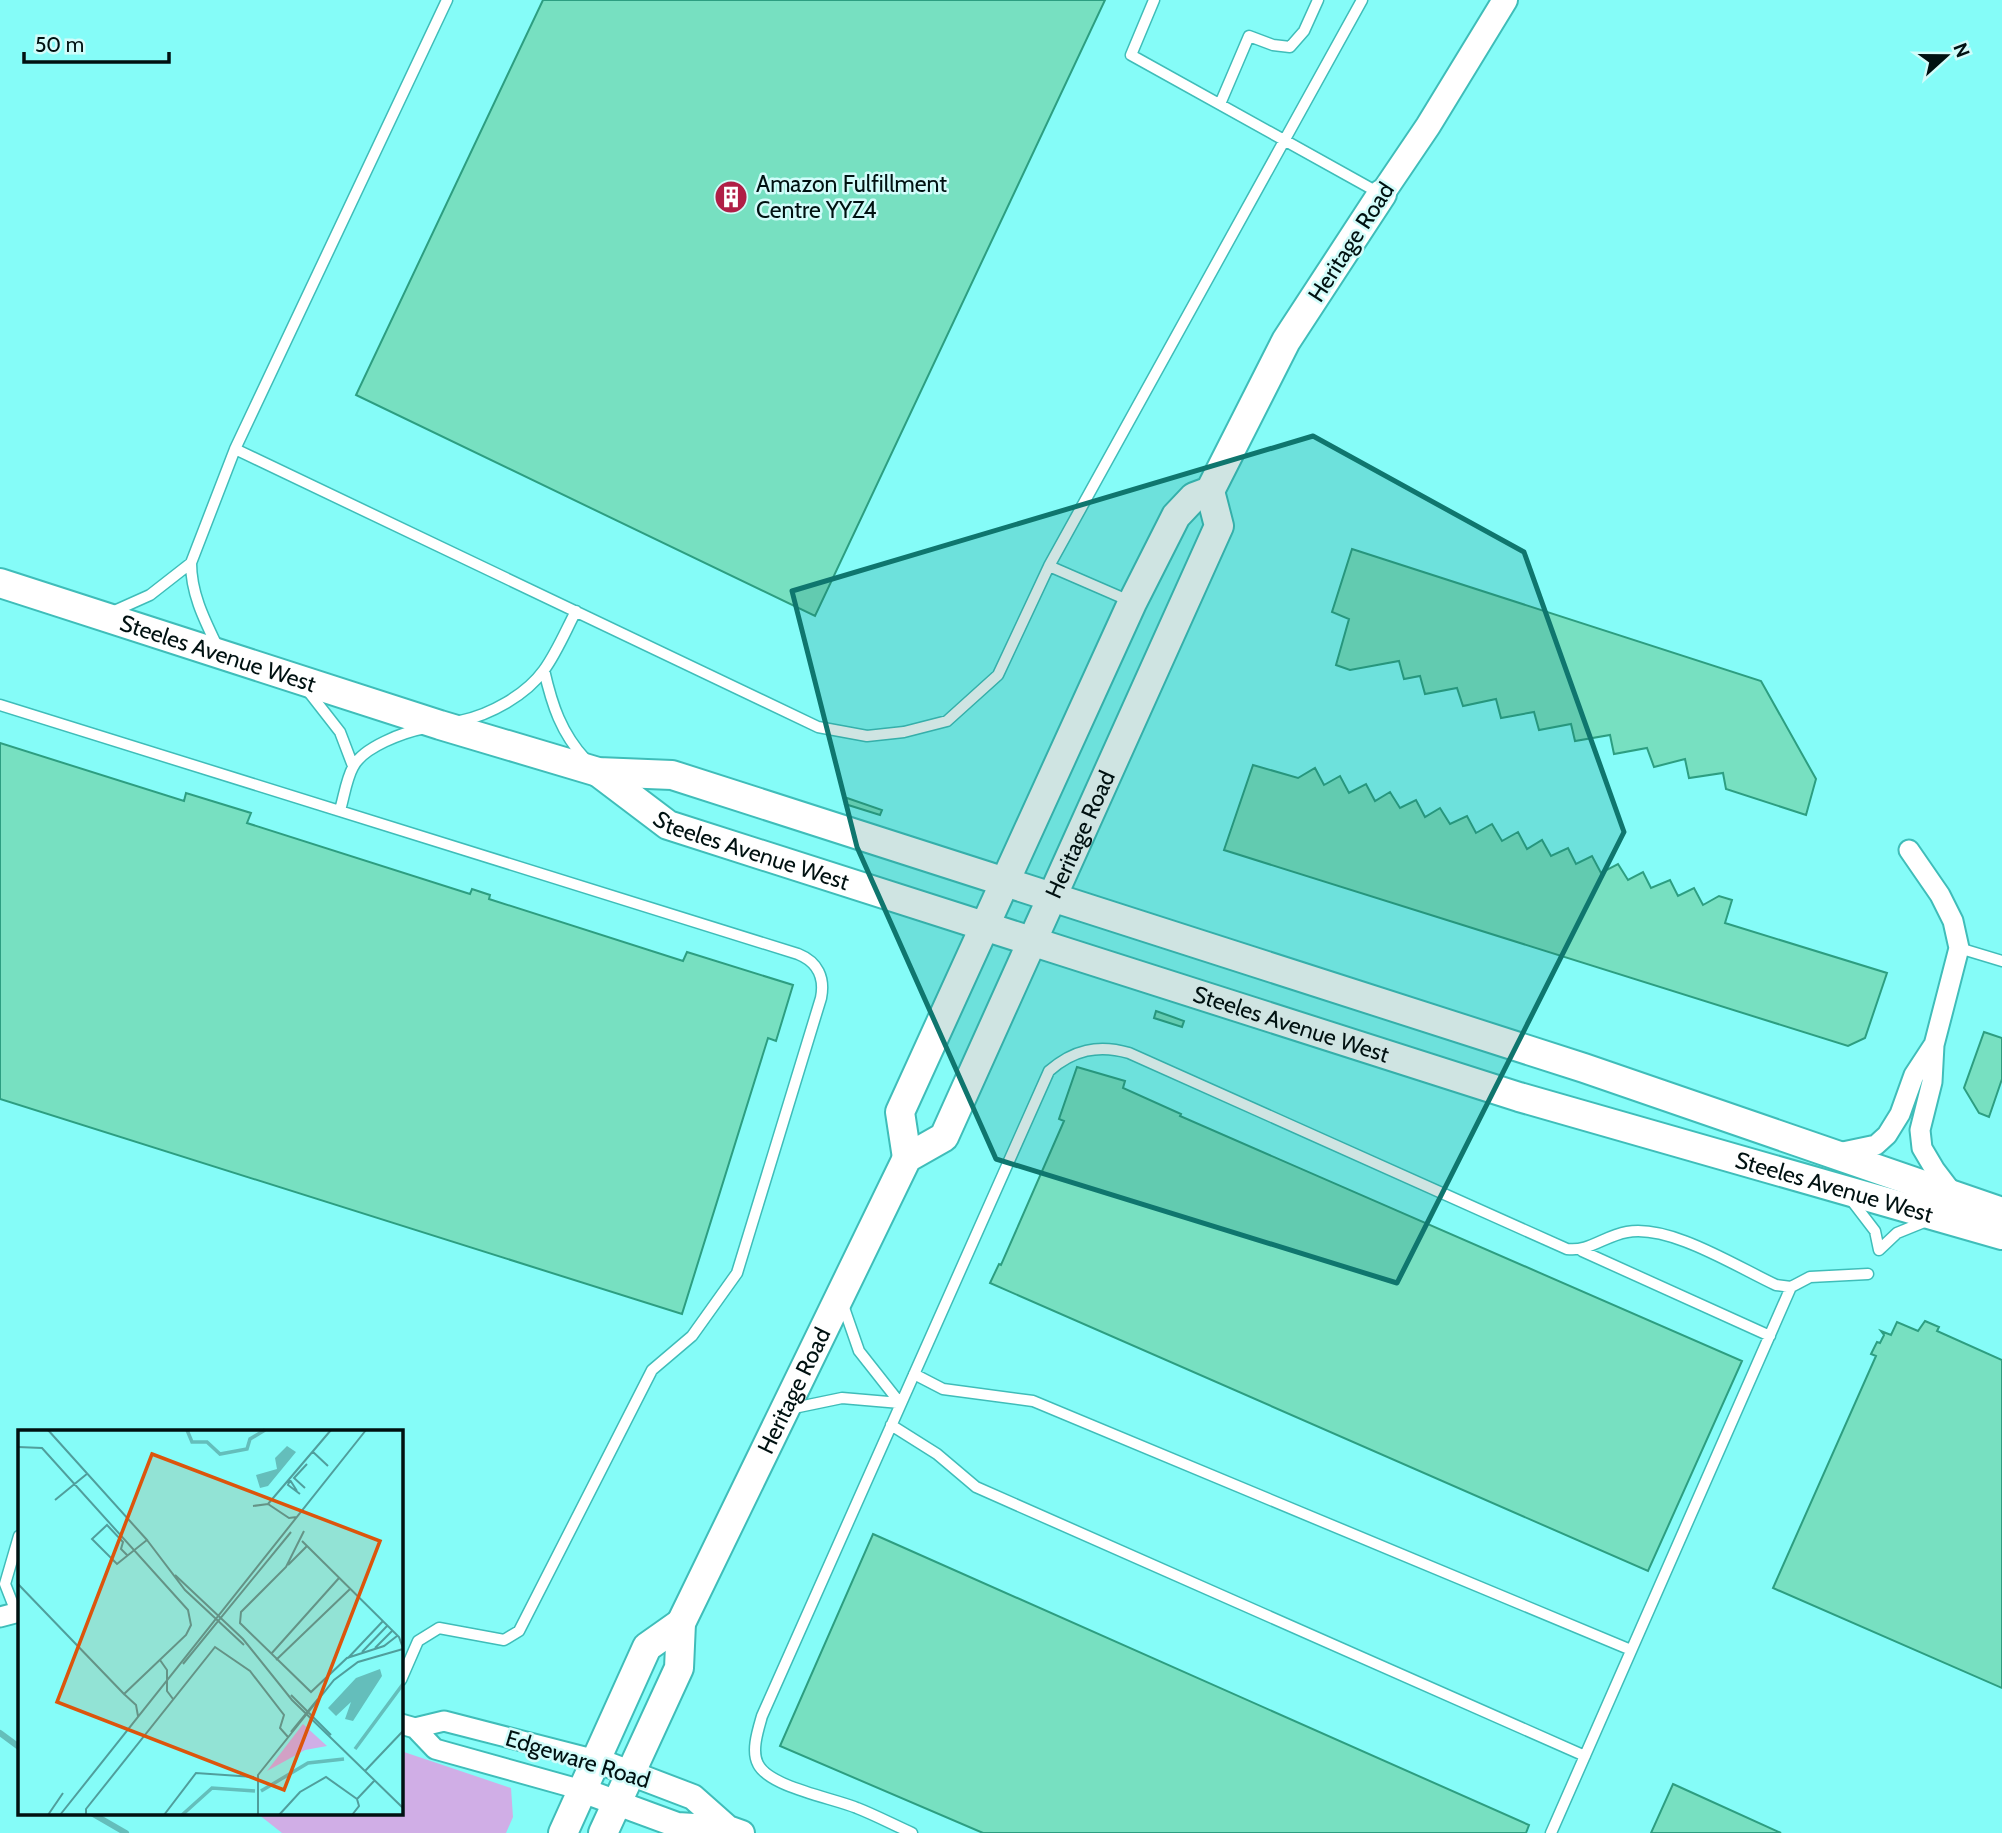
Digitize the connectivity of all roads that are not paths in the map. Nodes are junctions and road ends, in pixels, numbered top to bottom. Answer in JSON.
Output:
{"nodes":[{"id":1,"x":447,"y":0,"type":"edge"},
{"id":2,"x":1154,"y":0,"type":"edge"},
{"id":3,"x":1318,"y":0,"type":"edge"},
{"id":4,"x":1362,"y":0,"type":"edge"},
{"id":5,"x":1505,"y":0,"type":"edge"},
{"id":6,"x":1220,"y":104,"type":"junction"},
{"id":7,"x":1283,"y":139,"type":"junction"},
{"id":8,"x":1382,"y":194,"type":"junction"},
{"id":9,"x":235,"y":449,"type":"junction"},
{"id":10,"x":1210,"y":491,"type":"junction"},
{"id":11,"x":191,"y":563,"type":"junction"},
{"id":12,"x":1049,"y":566,"type":"junction"},
{"id":13,"x":0,"y":583,"type":"edge"},
{"id":14,"x":1132,"y":603,"type":"junction"},
{"id":15,"x":576,"y":611,"type":"junction"},
{"id":16,"x":103,"y":616,"type":"junction"},
{"id":17,"x":221,"y":655,"type":"junction"},
{"id":18,"x":544,"y":670,"type":"junction"},
{"id":19,"x":296,"y":678,"type":"junction"},
{"id":20,"x":0,"y":705,"type":"edge"},
{"id":21,"x":440,"y":725,"type":"junction"},
{"id":22,"x":354,"y":765,"type":"junction"},
{"id":23,"x":598,"y":772,"type":"junction"},
{"id":24,"x":340,"y":810,"type":"junction"},
{"id":25,"x":1909,"y":849,"type":"dead end"},
{"id":26,"x":1003,"y":883,"type":"junction"},
{"id":27,"x":1050,"y":898,"type":"junction"},
{"id":28,"x":985,"y":926,"type":"junction"},
{"id":29,"x":1031,"y":941,"type":"junction"},
{"id":30,"x":1959,"y":948,"type":"junction"},
{"id":31,"x":2002,"y":961,"type":"edge"},
{"id":32,"x":1934,"y":1045,"type":"junction"},
{"id":33,"x":1830,"y":1154,"type":"junction"},
{"id":34,"x":907,"y":1158,"type":"junction"},
{"id":35,"x":1839,"y":1188,"type":"junction"},
{"id":36,"x":1949,"y":1207,"type":"junction"},
{"id":37,"x":2002,"y":1212,"type":"edge"},
{"id":38,"x":2002,"y":1236,"type":"edge"},
{"id":39,"x":1582,"y":1251,"type":"junction"},
{"id":40,"x":1868,"y":1273,"type":"dead end"},
{"id":41,"x":1791,"y":1287,"type":"junction"},
{"id":42,"x":840,"y":1297,"type":"junction"},
{"id":43,"x":1770,"y":1336,"type":"junction"},
{"id":44,"x":915,"y":1374,"type":"junction"},
{"id":45,"x":900,"y":1403,"type":"junction"},
{"id":46,"x":785,"y":1409,"type":"junction"},
{"id":47,"x":891,"y":1425,"type":"junction"},
{"id":48,"x":18,"y":1539,"type":"edge"},
{"id":49,"x":0,"y":1568,"type":"edge"},
{"id":50,"x":5,"y":1584,"type":"junction"},
{"id":51,"x":12,"y":1614,"type":"edge"},
{"id":52,"x":681,"y":1623,"type":"junction"},
{"id":53,"x":1631,"y":1650,"type":"junction"},
{"id":54,"x":402,"y":1678,"type":"edge"},
{"id":55,"x":408,"y":1726,"type":"edge"},
{"id":56,"x":1585,"y":1756,"type":"junction"},
{"id":57,"x":596,"y":1760,"type":"junction"},
{"id":58,"x":631,"y":1773,"type":"junction"},
{"id":59,"x":582,"y":1790,"type":"junction"},
{"id":60,"x":617,"y":1803,"type":"junction"},
{"id":61,"x":735,"y":1831,"type":"edge"},
{"id":62,"x":563,"y":1833,"type":"edge"},
{"id":63,"x":603,"y":1833,"type":"edge"},
{"id":64,"x":912,"y":1833,"type":"edge"},
{"id":65,"x":1551,"y":1833,"type":"edge"}],
"edges":[{"from":1,"to":9,"type":"lane"},
{"from":2,"to":6,"type":"lane"},
{"from":3,"to":6,"type":"lane"},
{"from":4,"to":7,"type":"lane"},
{"from":5,"to":8,"type":"street","name":"Heritage Road"},
{"from":6,"to":7,"type":"lane"},
{"from":7,"to":8,"type":"lane"},
{"from":7,"to":12,"type":"lane"},
{"from":8,"to":10,"type":"main road","name":"Heritage Road"},
{"from":9,"to":11,"type":"lane"},
{"from":9,"to":15,"type":"lane"},
{"from":10,"to":14,"type":"main road","name":"Heritage Road"},
{"from":10,"to":27,"type":"main road","name":"Heritage Road"},
{"from":11,"to":16,"type":"lane"},
{"from":11,"to":17,"type":"lane"},
{"from":12,"to":14,"type":"lane"},
{"from":12,"to":15,"type":"lane"},
{"from":13,"to":16,"type":"main road","name":"Steeles Avenue West"},
{"from":14,"to":26,"type":"main road","name":"Heritage Road"},
{"from":15,"to":18,"type":"lane"},
{"from":16,"to":17,"type":"main road","name":"Steeles Avenue West"},
{"from":17,"to":19,"type":"main road","name":"Steeles Avenue West"},
{"from":18,"to":21,"type":"lane"},
{"from":18,"to":23,"type":"lane"},
{"from":19,"to":21,"type":"main road","name":"Steeles Avenue West"},
{"from":19,"to":22,"type":"lane"},
{"from":20,"to":24,"type":"lane"},
{"from":21,"to":22,"type":"lane"},
{"from":21,"to":23,"type":"main road","name":"Steeles Avenue West"},
{"from":22,"to":24,"type":"lane"},
{"from":23,"to":26,"type":"main road","name":"Steeles Avenue West"},
{"from":23,"to":28,"type":"main road","name":"Steeles Avenue West"},
{"from":24,"to":54,"type":"lane"},
{"from":25,"to":30,"type":"street"},
{"from":26,"to":27,"type":"main road","name":"Steeles Avenue West"},
{"from":26,"to":28,"type":"main road","name":"Heritage Road"},
{"from":27,"to":29,"type":"main road","name":"Heritage Road"},
{"from":27,"to":33,"type":"main road","name":"Steeles Avenue West"},
{"from":28,"to":29,"type":"main road","name":"Steeles Avenue West"},
{"from":28,"to":34,"type":"main road","name":"Heritage Road"},
{"from":29,"to":34,"type":"main road","name":"Heritage Road"},
{"from":29,"to":35,"type":"main road","name":"Steeles Avenue West"},
{"from":30,"to":31,"type":"lane"},
{"from":30,"to":32,"type":"street"},
{"from":32,"to":33,"type":"street"},
{"from":32,"to":36,"type":"street"},
{"from":33,"to":36,"type":"main road","name":"Steeles Avenue West"},
{"from":34,"to":42,"type":"main road","name":"Heritage Road"},
{"from":35,"to":36,"type":"main road","name":"Steeles Avenue West"},
{"from":35,"to":36,"type":"lane"},
{"from":36,"to":37,"type":"main road","name":"Steeles Avenue West"},
{"from":36,"to":38,"type":"main road","name":"Steeles Avenue West"},
{"from":39,"to":41,"type":"lane"},
{"from":39,"to":43,"type":"lane"},
{"from":39,"to":44,"type":"lane"},
{"from":40,"to":41,"type":"lane"},
{"from":41,"to":43,"type":"lane"},
{"from":42,"to":45,"type":"lane"},
{"from":42,"to":46,"type":"main road","name":"Heritage Road"},
{"from":43,"to":53,"type":"lane"},
{"from":44,"to":45,"type":"lane"},
{"from":44,"to":53,"type":"lane"},
{"from":45,"to":46,"type":"lane"},
{"from":45,"to":47,"type":"lane"},
{"from":46,"to":52,"type":"main road","name":"Heritage Road"},
{"from":47,"to":56,"type":"lane"},
{"from":47,"to":64,"type":"lane"},
{"from":48,"to":50,"type":"lane"},
{"from":49,"to":50,"type":"lane"},
{"from":50,"to":51,"type":"lane"},
{"from":52,"to":57,"type":"main road","name":"Heritage Road"},
{"from":52,"to":58,"type":"main road","name":"Heritage Road"},
{"from":53,"to":56,"type":"lane"},
{"from":55,"to":57,"type":"street","name":"Edgeware Road"},
{"from":55,"to":59,"type":"street","name":"Edgeware Road"},
{"from":56,"to":65,"type":"lane"},
{"from":57,"to":58,"type":"street","name":"Edgeware Road"},
{"from":57,"to":59,"type":"main road","name":"Heritage Road"},
{"from":58,"to":60,"type":"main road","name":"Heritage Road"},
{"from":58,"to":61,"type":"street","name":"Edgeware Road"},
{"from":59,"to":60,"type":"street","name":"Edgeware Road"},
{"from":59,"to":62,"type":"main road","name":"Heritage Road"},
{"from":60,"to":61,"type":"street","name":"Edgeware Road"},
{"from":60,"to":63,"type":"main road","name":"Heritage Road"}]}
